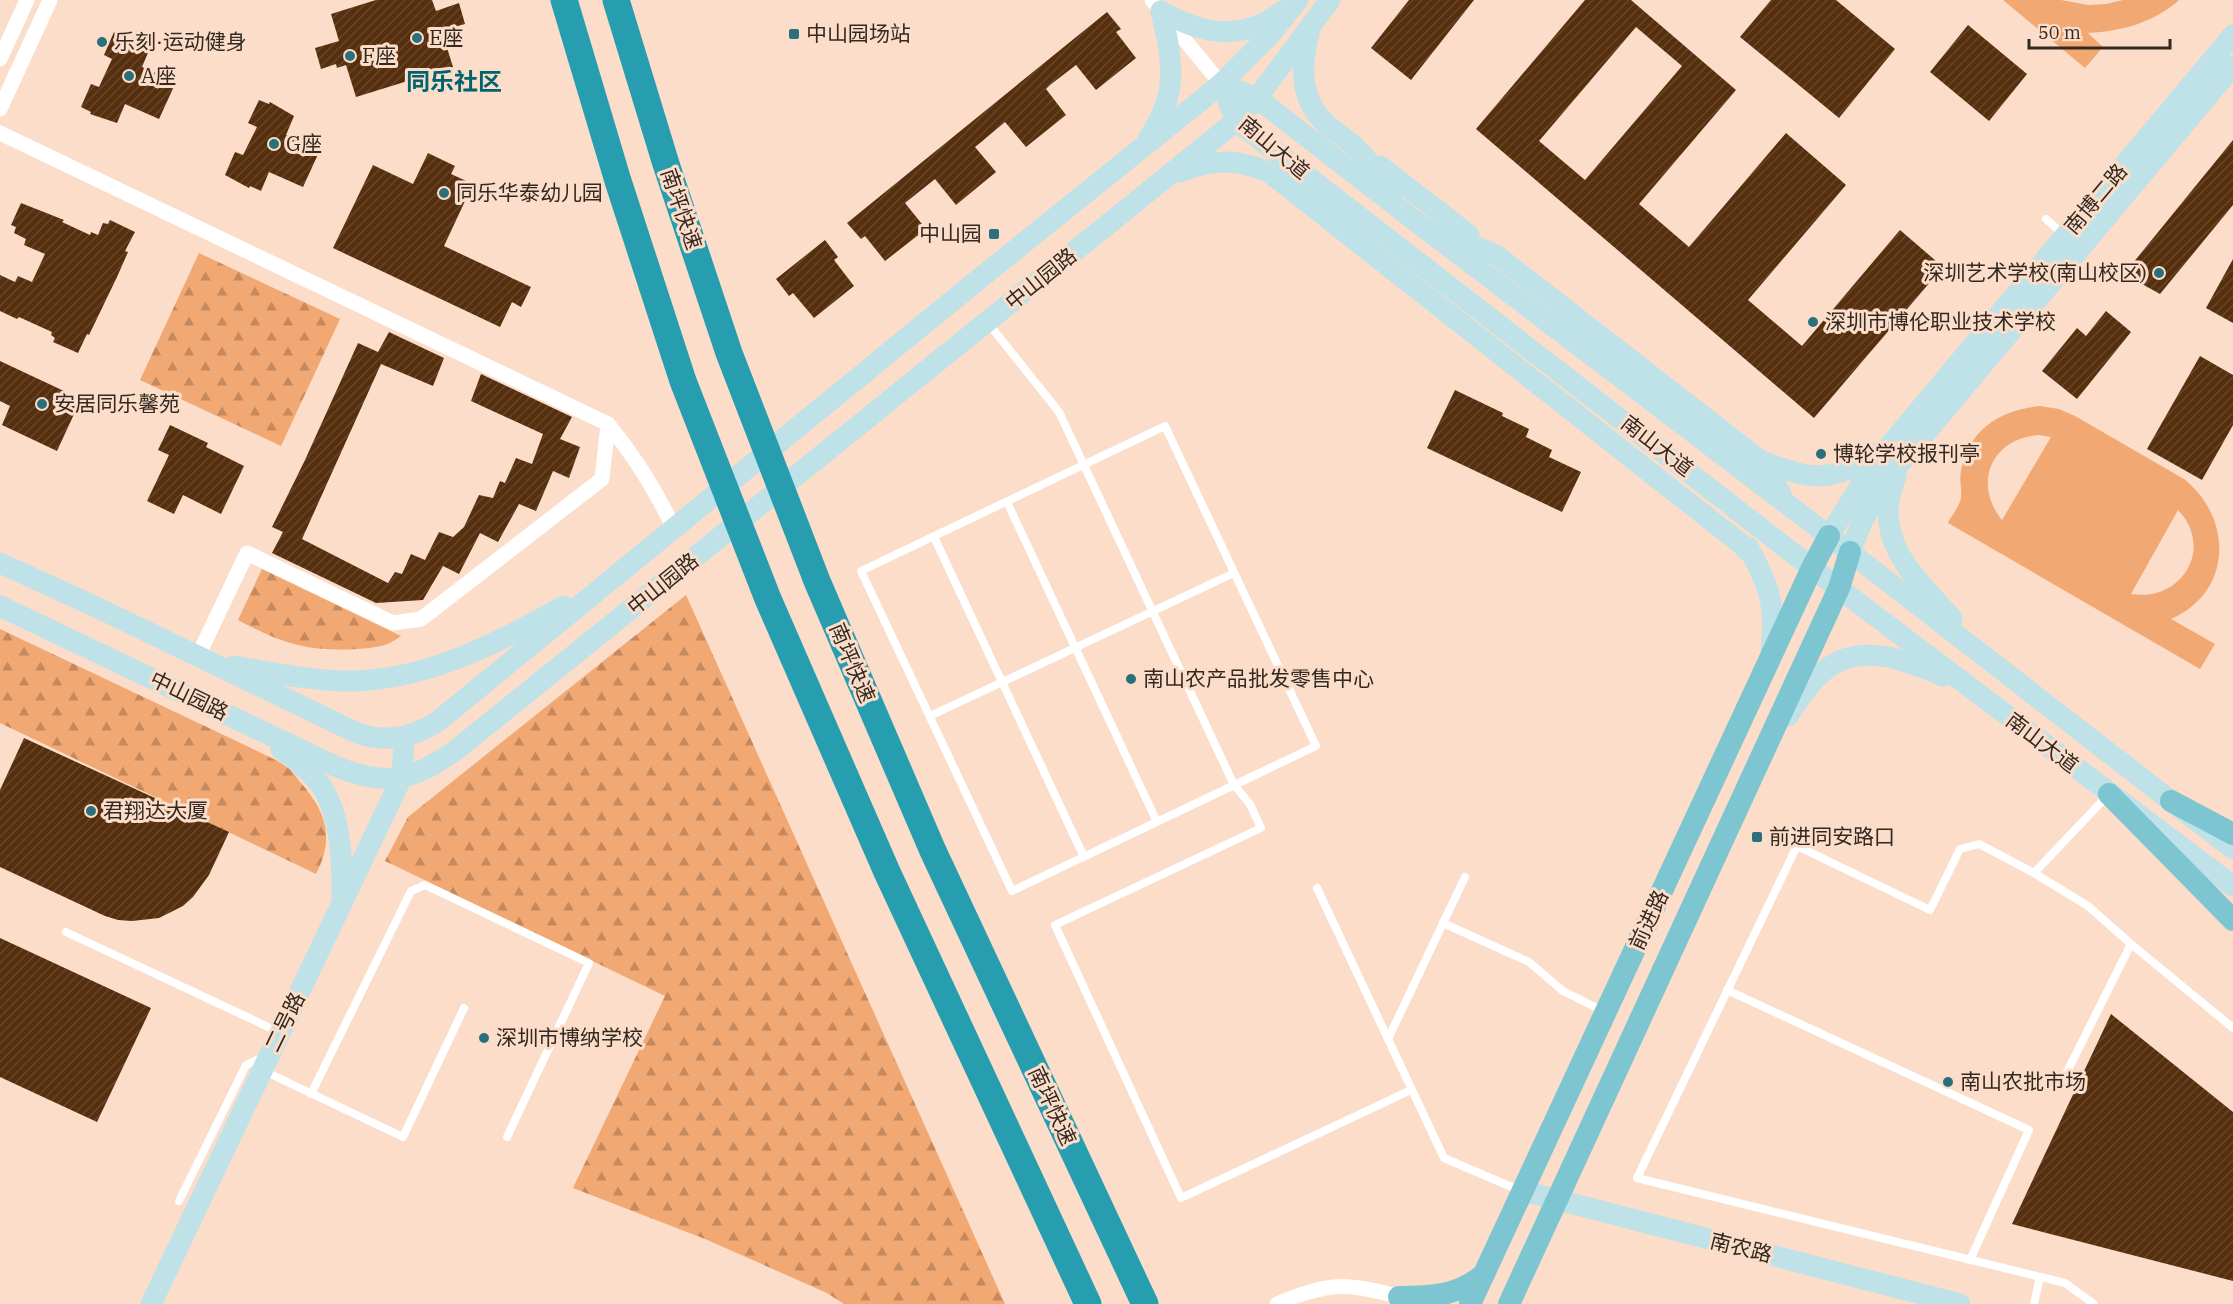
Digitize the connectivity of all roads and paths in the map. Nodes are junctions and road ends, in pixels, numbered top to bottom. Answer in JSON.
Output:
{"nodes":[{"id":1,"x":27,"y":0,"type":"edge"},
{"id":2,"x":50,"y":0,"type":"edge"},
{"id":3,"x":564,"y":0,"type":"edge"},
{"id":4,"x":616,"y":0,"type":"edge"},
{"id":5,"x":1297,"y":0,"type":"edge"},
{"id":6,"x":1328,"y":2,"type":"edge"},
{"id":7,"x":1156,"y":6,"type":"edge"},
{"id":8,"x":2233,"y":35,"type":"edge"},
{"id":9,"x":0,"y":58,"type":"edge"},
{"id":10,"x":2233,"y":66,"type":"edge"},
{"id":11,"x":1221,"y":84,"type":"junction"},
{"id":12,"x":1257,"y":98,"type":"junction"},
{"id":13,"x":0,"y":109,"type":"edge"},
{"id":14,"x":1236,"y":121,"type":"junction"},
{"id":15,"x":0,"y":133,"type":"edge"},
{"id":16,"x":1358,"y":149,"type":"junction"},
{"id":17,"x":1139,"y":151,"type":"junction"},
{"id":18,"x":1270,"y":173,"type":"junction"},
{"id":19,"x":1163,"y":180,"type":"junction"},
{"id":20,"x":1410,"y":217,"type":"junction"},
{"id":21,"x":2046,"y":219,"type":"dead end"},
{"id":22,"x":2072,"y":242,"type":"junction"},
{"id":23,"x":1361,"y":245,"type":"junction"},
{"id":24,"x":1496,"y":255,"type":"junction"},
{"id":25,"x":1426,"y":268,"type":"junction"},
{"id":26,"x":987,"y":322,"type":"junction"},
{"id":27,"x":1476,"y":334,"type":"junction"},
{"id":28,"x":608,"y":424,"type":"junction"},
{"id":29,"x":1705,"y":441,"type":"junction"},
{"id":30,"x":1899,"y":450,"type":"junction"},
{"id":31,"x":1761,"y":461,"type":"junction"},
{"id":32,"x":1084,"y":465,"type":"junction"},
{"id":33,"x":1665,"y":484,"type":"junction"},
{"id":34,"x":1722,"y":496,"type":"junction"},
{"id":35,"x":1007,"y":502,"type":"junction"},
{"id":36,"x":1785,"y":503,"type":"junction"},
{"id":37,"x":674,"y":529,"type":"junction"},
{"id":38,"x":1829,"y":536,"type":"junction"},
{"id":39,"x":934,"y":537,"type":"junction"},
{"id":40,"x":1850,"y":552,"type":"junction"},
{"id":41,"x":1754,"y":557,"type":"junction"},
{"id":42,"x":0,"y":563,"type":"edge"},
{"id":43,"x":626,"y":568,"type":"junction"},
{"id":44,"x":1812,"y":568,"type":"junction"},
{"id":45,"x":1234,"y":573,"type":"junction"},
{"id":46,"x":1839,"y":588,"type":"junction"},
{"id":47,"x":0,"y":606,"type":"edge"},
{"id":48,"x":1152,"y":611,"type":"junction"},
{"id":49,"x":1076,"y":648,"type":"junction"},
{"id":50,"x":1771,"y":658,"type":"junction"},
{"id":51,"x":205,"y":660,"type":"junction"},
{"id":52,"x":1993,"y":663,"type":"junction"},
{"id":53,"x":1002,"y":682,"type":"junction"},
{"id":54,"x":1979,"y":694,"type":"junction"},
{"id":55,"x":930,"y":716,"type":"junction"},
{"id":56,"x":254,"y":728,"type":"junction"},
{"id":57,"x":404,"y":737,"type":"junction"},
{"id":58,"x":1765,"y":751,"type":"junction"},
{"id":59,"x":402,"y":777,"type":"junction"},
{"id":60,"x":1234,"y":785,"type":"junction"},
{"id":61,"x":2109,"y":794,"type":"junction"},
{"id":62,"x":2171,"y":801,"type":"junction"},
{"id":63,"x":1157,"y":822,"type":"junction"},
{"id":64,"x":2233,"y":834,"type":"edge"},
{"id":65,"x":2233,"y":849,"type":"edge"},
{"id":66,"x":1084,"y":857,"type":"junction"},
{"id":67,"x":2034,"y":873,"type":"junction"},
{"id":68,"x":1465,"y":877,"type":"dead end"},
{"id":69,"x":2233,"y":886,"type":"edge"},
{"id":70,"x":1317,"y":888,"type":"dead end"},
{"id":71,"x":342,"y":904,"type":"junction"},
{"id":72,"x":2233,"y":920,"type":"edge"},
{"id":73,"x":1443,"y":923,"type":"junction"},
{"id":74,"x":66,"y":932,"type":"dead end"},
{"id":75,"x":2131,"y":944,"type":"junction"},
{"id":76,"x":1727,"y":990,"type":"junction"},
{"id":77,"x":464,"y":1008,"type":"dead end"},
{"id":78,"x":1606,"y":1012,"type":"junction"},
{"id":79,"x":2233,"y":1028,"type":"edge"},
{"id":80,"x":280,"y":1033,"type":"junction"},
{"id":81,"x":1388,"y":1039,"type":"junction"},
{"id":82,"x":266,"y":1062,"type":"junction"},
{"id":83,"x":2063,"y":1080,"type":"dead end"},
{"id":84,"x":1411,"y":1090,"type":"junction"},
{"id":85,"x":311,"y":1094,"type":"junction"},
{"id":86,"x":507,"y":1137,"type":"dead end"},
{"id":87,"x":1523,"y":1191,"type":"junction"},
{"id":88,"x":1558,"y":1201,"type":"junction"},
{"id":89,"x":179,"y":1202,"type":"dead end"},
{"id":90,"x":1970,"y":1260,"type":"junction"},
{"id":91,"x":1484,"y":1274,"type":"junction"},
{"id":92,"x":2040,"y":1277,"type":"junction"},
{"id":93,"x":1404,"y":1301,"type":"edge"},
{"id":94,"x":151,"y":1304,"type":"edge"},
{"id":95,"x":1088,"y":1304,"type":"edge"},
{"id":96,"x":1145,"y":1304,"type":"edge"},
{"id":97,"x":1277,"y":1304,"type":"edge"},
{"id":98,"x":1470,"y":1304,"type":"edge"},
{"id":99,"x":1509,"y":1304,"type":"edge"},
{"id":100,"x":1960,"y":1304,"type":"edge"},
{"id":101,"x":2034,"y":1304,"type":"edge"},
{"id":102,"x":2094,"y":1304,"type":"edge"}],
"edges":[{"from":1,"to":9,"type":"street"},
{"from":2,"to":13,"type":"street"},
{"from":3,"to":95,"type":"highway"},
{"from":4,"to":96,"type":"highway","name":"南坪快速"},
{"from":5,"to":7,"type":"main road"},
{"from":5,"to":11,"type":"main road","name":"中山园路"},
{"from":6,"to":12,"type":"main road","name":"中山园路"},
{"from":6,"to":16,"type":"main road"},
{"from":7,"to":11,"type":"street"},
{"from":7,"to":17,"type":"main road"},
{"from":8,"to":22,"type":"main road","name":"南博二路"},
{"from":10,"to":22,"type":"main road","name":"南博二路"},
{"from":11,"to":12,"type":"main road","name":"南山大道"},
{"from":11,"to":14,"type":"main road","name":"南山大道"},
{"from":11,"to":17,"type":"main road","name":"中山园路"},
{"from":12,"to":14,"type":"main road","name":"中山园路"},
{"from":12,"to":20,"type":"main road","name":"南山大道"},
{"from":14,"to":18,"type":"main road"},
{"from":14,"to":19,"type":"main road","name":"中山园路"},
{"from":14,"to":25,"type":"main road","name":"南山大道"},
{"from":15,"to":28,"type":"street"},
{"from":16,"to":20,"type":"main road"},
{"from":16,"to":24,"type":"main road"},
{"from":17,"to":37,"type":"main road","name":"中山园路"},
{"from":18,"to":19,"type":"main road"},
{"from":18,"to":23,"type":"main road"},
{"from":19,"to":26,"type":"main road","name":"中山园路"},
{"from":20,"to":24,"type":"main road"},
{"from":20,"to":29,"type":"main road","name":"南山大道"},
{"from":21,"to":22,"type":"lane"},
{"from":22,"to":30,"type":"main road","name":"南博二路"},
{"from":23,"to":25,"type":"main road"},
{"from":23,"to":27,"type":"main road"},
{"from":24,"to":31,"type":"main road"},
{"from":25,"to":27,"type":"main road"},
{"from":25,"to":34,"type":"main road","name":"南山大道"},
{"from":26,"to":32,"type":"lane"},
{"from":26,"to":59,"type":"main road","name":"中山园路"},
{"from":27,"to":33,"type":"main road"},
{"from":28,"to":37,"type":"street"},
{"from":28,"to":51,"type":"street"},
{"from":29,"to":31,"type":"main road"},
{"from":29,"to":36,"type":"main road","name":"南山大道"},
{"from":30,"to":31,"type":"main road"},
{"from":30,"to":38,"type":"main road","name":"南博二路"},
{"from":30,"to":40,"type":"main road","name":"南博二路"},
{"from":30,"to":52,"type":"main road"},
{"from":31,"to":36,"type":"main road"},
{"from":32,"to":35,"type":"lane"},
{"from":32,"to":45,"type":"lane"},
{"from":32,"to":48,"type":"lane"},
{"from":33,"to":34,"type":"main road"},
{"from":33,"to":41,"type":"main road"},
{"from":34,"to":41,"type":"main road"},
{"from":34,"to":44,"type":"main road","name":"南山大道"},
{"from":35,"to":39,"type":"lane"},
{"from":35,"to":49,"type":"lane"},
{"from":36,"to":38,"type":"main road","name":"南山大道"},
{"from":37,"to":43,"type":"main road","name":"中山园路"},
{"from":38,"to":40,"type":"main road","name":"南山大道"},
{"from":38,"to":44,"type":"main road","name":"前进路"},
{"from":39,"to":53,"type":"lane"},
{"from":39,"to":55,"type":"lane"},
{"from":40,"to":46,"type":"main road","name":"前进路"},
{"from":40,"to":52,"type":"main road","name":"南山大道"},
{"from":41,"to":50,"type":"main road"},
{"from":42,"to":51,"type":"main road","name":"中山园路"},
{"from":43,"to":51,"type":"main road"},
{"from":43,"to":57,"type":"main road","name":"中山园路"},
{"from":44,"to":46,"type":"main road","name":"南山大道"},
{"from":44,"to":50,"type":"main road","name":"前进路"},
{"from":45,"to":48,"type":"lane"},
{"from":45,"to":60,"type":"lane"},
{"from":46,"to":54,"type":"main road","name":"南山大道"},
{"from":46,"to":58,"type":"main road","name":"前进路"},
{"from":47,"to":56,"type":"main road","name":"中山园路"},
{"from":48,"to":49,"type":"lane"},
{"from":48,"to":60,"type":"lane"},
{"from":49,"to":53,"type":"lane"},
{"from":49,"to":63,"type":"lane"},
{"from":50,"to":78,"type":"main road","name":"前进路"},
{"from":51,"to":57,"type":"main road","name":"中山园路"},
{"from":52,"to":62,"type":"main road","name":"南山大道"},
{"from":53,"to":55,"type":"lane"},
{"from":53,"to":66,"type":"lane"},
{"from":54,"to":58,"type":"main road"},
{"from":54,"to":61,"type":"main road","name":"南山大道"},
{"from":55,"to":66,"type":"lane"},
{"from":56,"to":59,"type":"main road","name":"中山园路"},
{"from":56,"to":71,"type":"main road"},
{"from":57,"to":59,"type":"main road","name":"二号路"},
{"from":58,"to":88,"type":"main road","name":"前进路"},
{"from":59,"to":71,"type":"main road","name":"二号路"},
{"from":60,"to":63,"type":"lane"},
{"from":60,"to":84,"type":"lane"},
{"from":61,"to":67,"type":"lane"},
{"from":61,"to":69,"type":"main road","name":"南山大道"},
{"from":61,"to":72,"type":"main road"},
{"from":62,"to":64,"type":"main road"},
{"from":62,"to":65,"type":"main road","name":"南山大道"},
{"from":63,"to":66,"type":"lane"},
{"from":67,"to":75,"type":"lane"},
{"from":67,"to":76,"type":"lane"},
{"from":68,"to":73,"type":"lane"},
{"from":70,"to":81,"type":"lane"},
{"from":71,"to":80,"type":"main road","name":"二号路"},
{"from":73,"to":78,"type":"lane"},
{"from":73,"to":81,"type":"lane"},
{"from":74,"to":80,"type":"lane"},
{"from":75,"to":79,"type":"lane"},
{"from":75,"to":83,"type":"lane"},
{"from":76,"to":90,"type":"lane"},
{"from":76,"to":90,"type":"lane"},
{"from":77,"to":85,"type":"lane"},
{"from":78,"to":87,"type":"main road","name":"前进路"},
{"from":80,"to":82,"type":"main road","name":"二号路"},
{"from":81,"to":84,"type":"lane"},
{"from":82,"to":85,"type":"lane"},
{"from":82,"to":89,"type":"lane"},
{"from":82,"to":94,"type":"main road","name":"二号路"},
{"from":84,"to":87,"type":"lane"},
{"from":85,"to":86,"type":"lane"},
{"from":87,"to":88,"type":"main road","name":"南农路"},
{"from":87,"to":91,"type":"main road","name":"前进路"},
{"from":88,"to":99,"type":"main road","name":"前进路"},
{"from":88,"to":100,"type":"main road","name":"南农路"},
{"from":90,"to":92,"type":"lane"},
{"from":91,"to":93,"type":"main road"},
{"from":91,"to":98,"type":"main road","name":"前进路"},
{"from":92,"to":101,"type":"lane"},
{"from":92,"to":102,"type":"lane"},
{"from":93,"to":97,"type":"street"}]}
